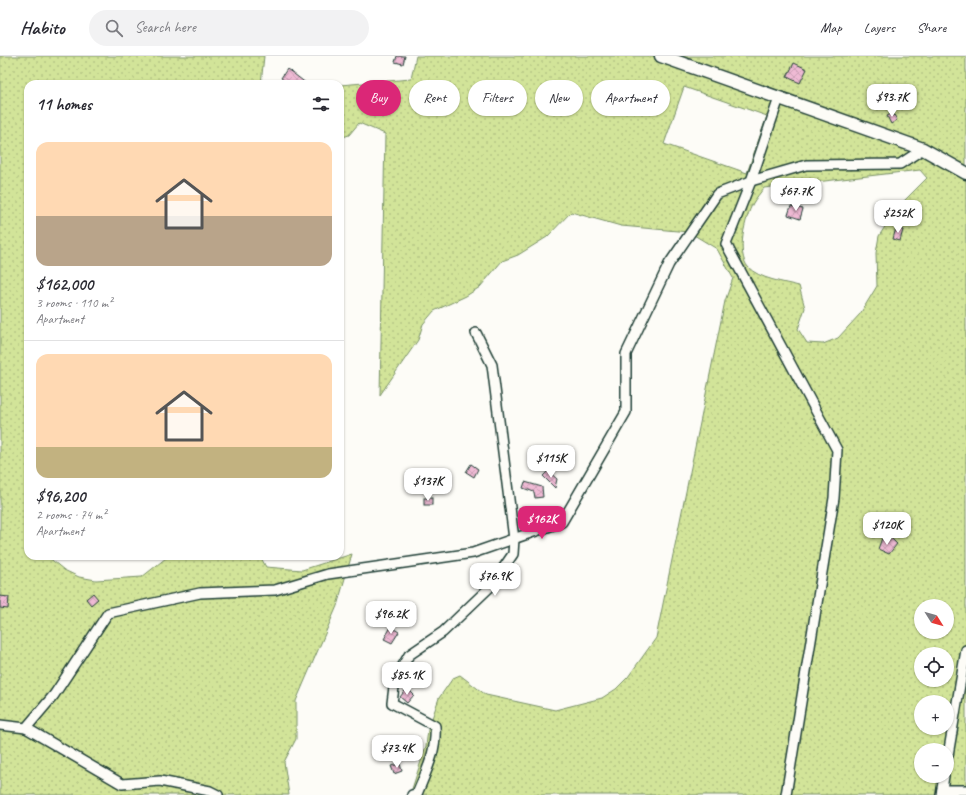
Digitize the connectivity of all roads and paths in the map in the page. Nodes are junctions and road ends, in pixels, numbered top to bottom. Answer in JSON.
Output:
{"nodes":[{"id":1,"x":661,"y":56,"type":"edge"},
{"id":2,"x":779,"y":98,"type":"junction"},
{"id":3,"x":923,"y":149,"type":"junction"},
{"id":4,"x":966,"y":173,"type":"edge"},
{"id":5,"x":750,"y":181,"type":"junction"},
{"id":6,"x":476,"y":333,"type":"dead end"},
{"id":7,"x":514,"y":539,"type":"junction"},
{"id":8,"x":966,"y":650,"type":"edge"},
{"id":9,"x":0,"y":725,"type":"edge"},
{"id":10,"x":26,"y":728,"type":"junction"},
{"id":11,"x":950,"y":743,"type":"edge"},
{"id":12,"x":966,"y":790,"type":"edge"},
{"id":13,"x":942,"y":792,"type":"edge"},
{"id":14,"x":218,"y":795,"type":"edge"},
{"id":15,"x":412,"y":795,"type":"edge"},
{"id":16,"x":786,"y":795,"type":"edge"}],
"edges":[{"from":1,"to":2,"type":"street"},
{"from":2,"to":3,"type":"street"},
{"from":2,"to":5,"type":"street"},
{"from":3,"to":4,"type":"street"},
{"from":3,"to":5,"type":"street"},
{"from":5,"to":7,"type":"street"},
{"from":5,"to":16,"type":"street"},
{"from":6,"to":7,"type":"street"},
{"from":7,"to":10,"type":"street"},
{"from":7,"to":15,"type":"street"},
{"from":8,"to":11,"type":"street"},
{"from":9,"to":10,"type":"street"},
{"from":10,"to":14,"type":"street"},
{"from":12,"to":13,"type":"street"}]}
